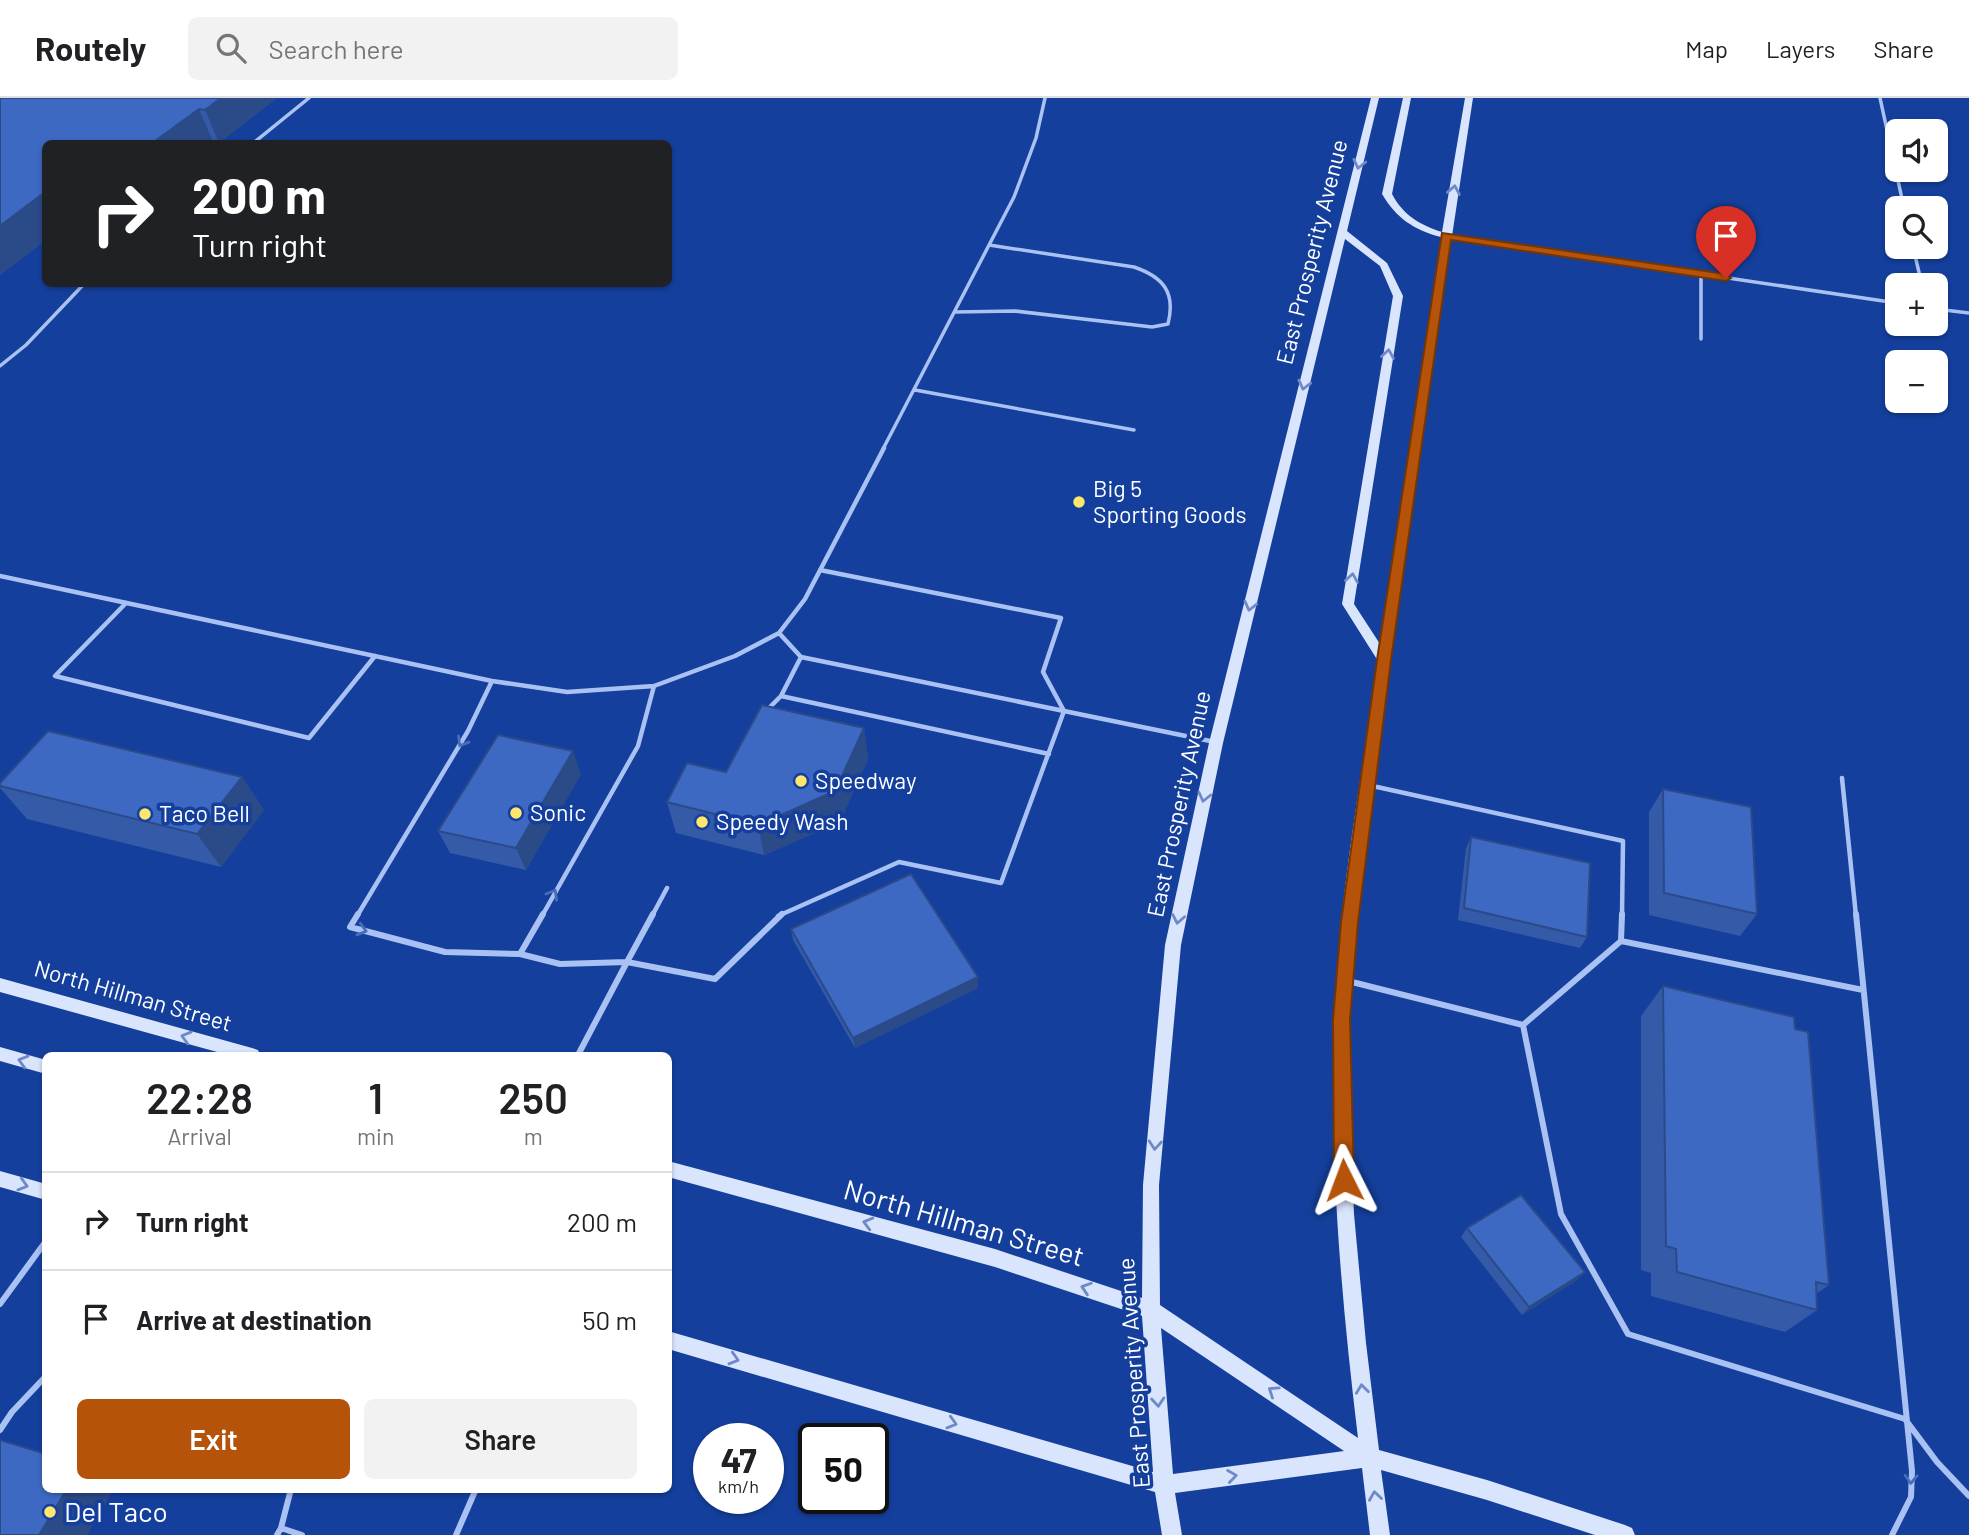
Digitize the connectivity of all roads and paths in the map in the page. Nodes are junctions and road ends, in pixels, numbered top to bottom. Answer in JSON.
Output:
{"nodes":[{"id":1,"x":309,"y":98,"type":"edge"},
{"id":2,"x":1045,"y":98,"type":"edge"},
{"id":3,"x":1375,"y":98,"type":"edge"},
{"id":4,"x":1406,"y":98,"type":"edge"},
{"id":5,"x":1469,"y":98,"type":"edge"},
{"id":6,"x":1880,"y":98,"type":"edge"},
{"id":7,"x":257,"y":140,"type":"edge"},
{"id":8,"x":1902,"y":196,"type":"edge"},
{"id":9,"x":1343,"y":233,"type":"junction"},
{"id":10,"x":1446,"y":236,"type":"junction"},
{"id":11,"x":989,"y":245,"type":"junction"},
{"id":12,"x":1701,"y":274,"type":"junction"},
{"id":13,"x":81,"y":287,"type":"edge"},
{"id":14,"x":1885,"y":301,"type":"edge"},
{"id":15,"x":1948,"y":310,"type":"edge"},
{"id":16,"x":955,"y":312,"type":"junction"},
{"id":17,"x":1969,"y":313,"type":"edge"},
{"id":18,"x":1701,"y":339,"type":"dead end"},
{"id":19,"x":0,"y":366,"type":"edge"},
{"id":20,"x":915,"y":390,"type":"junction"},
{"id":21,"x":1134,"y":430,"type":"dead end"},
{"id":22,"x":820,"y":570,"type":"junction"},
{"id":23,"x":1,"y":578,"type":"edge"},
{"id":24,"x":126,"y":603,"type":"junction"},
{"id":25,"x":779,"y":633,"type":"junction"},
{"id":26,"x":374,"y":656,"type":"junction"},
{"id":27,"x":801,"y":657,"type":"junction"},
{"id":28,"x":1384,"y":660,"type":"junction"},
{"id":29,"x":492,"y":681,"type":"junction"},
{"id":30,"x":654,"y":686,"type":"junction"},
{"id":31,"x":780,"y":696,"type":"junction"},
{"id":32,"x":1064,"y":711,"type":"junction"},
{"id":33,"x":762,"y":715,"type":"edge"},
{"id":34,"x":1216,"y":743,"type":"junction"},
{"id":35,"x":1049,"y":754,"type":"junction"},
{"id":36,"x":1842,"y":778,"type":"dead end"},
{"id":37,"x":1367,"y":785,"type":"junction"},
{"id":38,"x":667,"y":888,"type":"dead end"},
{"id":39,"x":1621,"y":941,"type":"junction"},
{"id":40,"x":520,"y":954,"type":"junction"},
{"id":41,"x":628,"y":962,"type":"junction"},
{"id":42,"x":1345,"y":980,"type":"junction"},
{"id":43,"x":0,"y":985,"type":"edge"},
{"id":44,"x":1863,"y":990,"type":"junction"},
{"id":45,"x":1523,"y":1025,"type":"junction"},
{"id":46,"x":241,"y":1052,"type":"edge"},
{"id":47,"x":580,"y":1052,"type":"edge"},
{"id":48,"x":0,"y":1054,"type":"edge"},
{"id":49,"x":42,"y":1066,"type":"edge"},
{"id":50,"x":672,"y":1170,"type":"edge"},
{"id":51,"x":0,"y":1178,"type":"edge"},
{"id":52,"x":42,"y":1191,"type":"edge"},
{"id":53,"x":42,"y":1246,"type":"edge"},
{"id":54,"x":0,"y":1304,"type":"edge"},
{"id":55,"x":1151,"y":1310,"type":"junction"},
{"id":56,"x":672,"y":1341,"type":"edge"},
{"id":57,"x":42,"y":1380,"type":"edge"},
{"id":58,"x":1905,"y":1419,"type":"junction"},
{"id":59,"x":0,"y":1430,"type":"edge"},
{"id":60,"x":1370,"y":1457,"type":"junction"},
{"id":61,"x":1164,"y":1485,"type":"junction"},
{"id":62,"x":290,"y":1493,"type":"edge"},
{"id":63,"x":474,"y":1493,"type":"edge"},
{"id":64,"x":1969,"y":1496,"type":"edge"},
{"id":65,"x":279,"y":1531,"type":"edge"},
{"id":66,"x":302,"y":1535,"type":"edge"},
{"id":67,"x":456,"y":1535,"type":"edge"},
{"id":68,"x":1172,"y":1535,"type":"edge"},
{"id":69,"x":1380,"y":1535,"type":"edge"},
{"id":70,"x":1625,"y":1535,"type":"edge"},
{"id":71,"x":1892,"y":1535,"type":"edge"}],
"edges":[{"from":1,"to":7,"type":"lane"},
{"from":2,"to":11,"type":"lane"},
{"from":3,"to":9,"type":"main road","name":"East Prosperity Avenue","one_way":true},
{"from":4,"to":10,"type":"main road"},
{"from":10,"to":5,"type":"main road","one_way":true},
{"from":6,"to":8,"type":"lane"},
{"from":28,"to":9,"type":"main road","one_way":true},
{"from":9,"to":34,"type":"main road","name":"East Prosperity Avenue","one_way":true},
{"from":10,"to":12,"type":"lane"},
{"from":10,"to":28,"type":"main road"},
{"from":11,"to":16,"type":"lane"},
{"from":11,"to":16,"type":"lane"},
{"from":12,"to":14,"type":"lane"},
{"from":12,"to":18,"type":"lane"},
{"from":13,"to":19,"type":"lane"},
{"from":15,"to":17,"type":"lane"},
{"from":16,"to":20,"type":"lane"},
{"from":20,"to":21,"type":"lane"},
{"from":20,"to":22,"type":"lane"},
{"from":22,"to":25,"type":"lane"},
{"from":22,"to":32,"type":"lane"},
{"from":23,"to":24,"type":"lane"},
{"from":24,"to":26,"type":"lane"},
{"from":24,"to":26,"type":"lane"},
{"from":25,"to":27,"type":"lane"},
{"from":25,"to":30,"type":"lane"},
{"from":26,"to":29,"type":"lane"},
{"from":27,"to":31,"type":"lane"},
{"from":27,"to":32,"type":"lane"},
{"from":28,"to":37,"type":"main road"},
{"from":29,"to":30,"type":"lane"},
{"from":29,"to":40,"type":"lane","one_way":true},
{"from":40,"to":30,"type":"lane","one_way":true},
{"from":31,"to":33,"type":"lane"},
{"from":31,"to":35,"type":"lane"},
{"from":32,"to":34,"type":"lane"},
{"from":32,"to":35,"type":"lane"},
{"from":34,"to":55,"type":"main road","name":"East Prosperity Avenue","one_way":true},
{"from":35,"to":41,"type":"lane"},
{"from":36,"to":44,"type":"lane"},
{"from":37,"to":39,"type":"lane"},
{"from":37,"to":42,"type":"main road"},
{"from":38,"to":41,"type":"lane"},
{"from":39,"to":44,"type":"lane"},
{"from":39,"to":45,"type":"lane"},
{"from":40,"to":41,"type":"lane"},
{"from":41,"to":47,"type":"lane"},
{"from":42,"to":45,"type":"lane"},
{"from":60,"to":42,"type":"main road","one_way":true},
{"from":46,"to":43,"type":"main road","name":"North Hillman Street","one_way":true},
{"from":44,"to":58,"type":"lane"},
{"from":45,"to":58,"type":"lane"},
{"from":49,"to":48,"type":"main road","one_way":true},
{"from":55,"to":50,"type":"main road","name":"North Hillman Street","one_way":true},
{"from":51,"to":52,"type":"main road","one_way":true},
{"from":53,"to":54,"type":"lane"},
{"from":60,"to":55,"type":"main road","name":"North Hillman Street","one_way":true},
{"from":55,"to":61,"type":"main road","name":"East Prosperity Avenue","one_way":true},
{"from":56,"to":61,"type":"main road","name":"North Hillman Street","one_way":true},
{"from":57,"to":59,"type":"lane"},
{"from":58,"to":64,"type":"lane"},
{"from":58,"to":71,"type":"lane","one_way":true},
{"from":61,"to":60,"type":"main road","name":"North Hillman Street","one_way":true},
{"from":69,"to":60,"type":"main road","one_way":true},
{"from":60,"to":70,"type":"main road","name":"North Hillman Street"},
{"from":61,"to":68,"type":"main road","name":"East Prosperity Avenue"},
{"from":62,"to":65,"type":"lane"},
{"from":63,"to":67,"type":"lane"},
{"from":65,"to":66,"type":"lane"}]}
